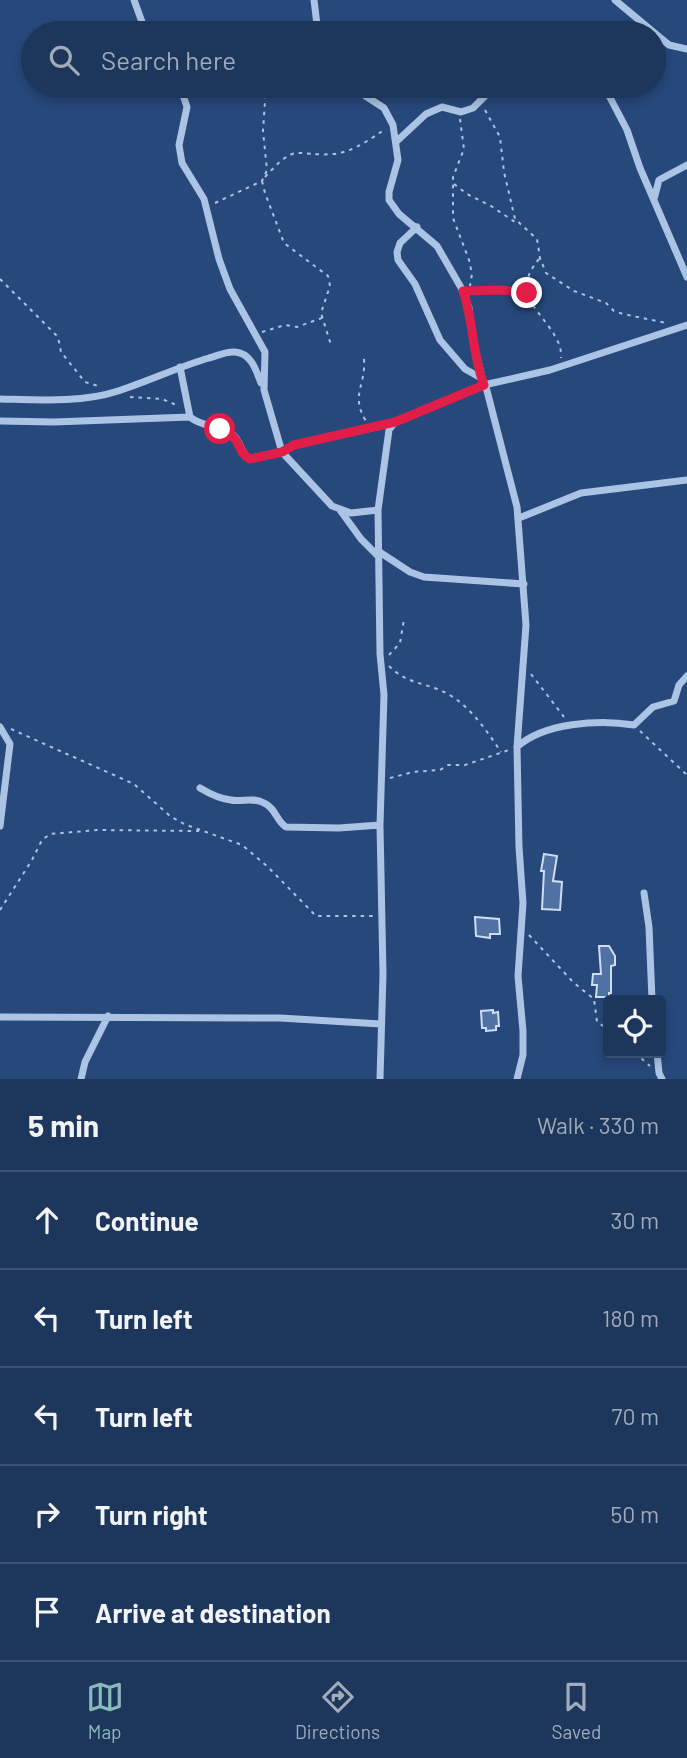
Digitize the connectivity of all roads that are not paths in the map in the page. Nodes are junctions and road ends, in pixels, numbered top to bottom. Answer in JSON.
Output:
{"nodes":[{"id":1,"x":134,"y":0,"type":"edge"},
{"id":2,"x":314,"y":0,"type":"edge"},
{"id":3,"x":615,"y":0,"type":"edge"},
{"id":4,"x":142,"y":21,"type":"edge"},
{"id":5,"x":317,"y":21,"type":"edge"},
{"id":6,"x":640,"y":21,"type":"edge"},
{"id":7,"x":666,"y":42,"type":"edge"},
{"id":8,"x":687,"y":49,"type":"edge"},
{"id":9,"x":184,"y":98,"type":"edge"},
{"id":10,"x":369,"y":98,"type":"edge"},
{"id":11,"x":485,"y":98,"type":"edge"},
{"id":12,"x":610,"y":98,"type":"edge"},
{"id":13,"x":397,"y":141,"type":"junction"},
{"id":14,"x":687,"y":165,"type":"edge"},
{"id":15,"x":654,"y":199,"type":"junction"},
{"id":16,"x":417,"y":227,"type":"junction"},
{"id":17,"x":687,"y":277,"type":"edge"},
{"id":18,"x":685,"y":326,"type":"edge"},
{"id":19,"x":180,"y":366,"type":"junction"},
{"id":20,"x":484,"y":384,"type":"junction"},
{"id":21,"x":264,"y":390,"type":"junction"},
{"id":22,"x":0,"y":399,"type":"edge"},
{"id":23,"x":190,"y":414,"type":"junction"},
{"id":24,"x":0,"y":421,"type":"edge"},
{"id":25,"x":395,"y":422,"type":"junction"},
{"id":26,"x":282,"y":452,"type":"junction"},
{"id":27,"x":687,"y":480,"type":"edge"},
{"id":28,"x":340,"y":509,"type":"junction"},
{"id":29,"x":377,"y":510,"type":"junction"},
{"id":30,"x":519,"y":517,"type":"junction"},
{"id":31,"x":378,"y":553,"type":"junction"},
{"id":32,"x":524,"y":584,"type":"junction"},
{"id":33,"x":687,"y":676,"type":"edge"},
{"id":34,"x":0,"y":726,"type":"edge"},
{"id":35,"x":517,"y":747,"type":"junction"},
{"id":36,"x":200,"y":788,"type":"dead end"},
{"id":37,"x":380,"y":825,"type":"junction"},
{"id":38,"x":0,"y":826,"type":"edge"},
{"id":39,"x":644,"y":893,"type":"dead end"},
{"id":40,"x":652,"y":995,"type":"edge"},
{"id":41,"x":108,"y":1016,"type":"junction"},
{"id":42,"x":0,"y":1017,"type":"edge"},
{"id":43,"x":381,"y":1024,"type":"junction"},
{"id":44,"x":658,"y":1058,"type":"edge"},
{"id":45,"x":661,"y":1076,"type":"edge"},
{"id":46,"x":81,"y":1079,"type":"edge"},
{"id":47,"x":380,"y":1079,"type":"edge"},
{"id":48,"x":517,"y":1079,"type":"edge"}],
"edges":[{"from":1,"to":4,"type":"street"},
{"from":2,"to":5,"type":"street"},
{"from":3,"to":6,"type":"street"},
{"from":7,"to":8,"type":"street"},
{"from":9,"to":21,"type":"street"},
{"from":10,"to":13,"type":"street"},
{"from":11,"to":13,"type":"street"},
{"from":12,"to":15,"type":"street"},
{"from":13,"to":16,"type":"street"},
{"from":14,"to":15,"type":"street"},
{"from":15,"to":17,"type":"street"},
{"from":16,"to":20,"type":"street"},
{"from":16,"to":20,"type":"street"},
{"from":18,"to":20,"type":"street"},
{"from":19,"to":21,"type":"street"},
{"from":19,"to":22,"type":"street"},
{"from":19,"to":23,"type":"street"},
{"from":20,"to":25,"type":"street"},
{"from":20,"to":30,"type":"street"},
{"from":21,"to":26,"type":"street"},
{"from":23,"to":24,"type":"street"},
{"from":23,"to":26,"type":"street"},
{"from":25,"to":26,"type":"street"},
{"from":25,"to":29,"type":"street"},
{"from":26,"to":28,"type":"street"},
{"from":27,"to":30,"type":"street"},
{"from":28,"to":29,"type":"street"},
{"from":28,"to":31,"type":"street"},
{"from":29,"to":31,"type":"street"},
{"from":30,"to":32,"type":"street"},
{"from":31,"to":32,"type":"street"},
{"from":31,"to":37,"type":"street"},
{"from":32,"to":35,"type":"street"},
{"from":33,"to":35,"type":"street"},
{"from":34,"to":38,"type":"street"},
{"from":35,"to":48,"type":"street"},
{"from":36,"to":37,"type":"street"},
{"from":37,"to":43,"type":"street"},
{"from":39,"to":40,"type":"street"},
{"from":41,"to":42,"type":"street"},
{"from":41,"to":43,"type":"street"},
{"from":41,"to":46,"type":"street"},
{"from":43,"to":47,"type":"street"},
{"from":44,"to":45,"type":"street"}]}
